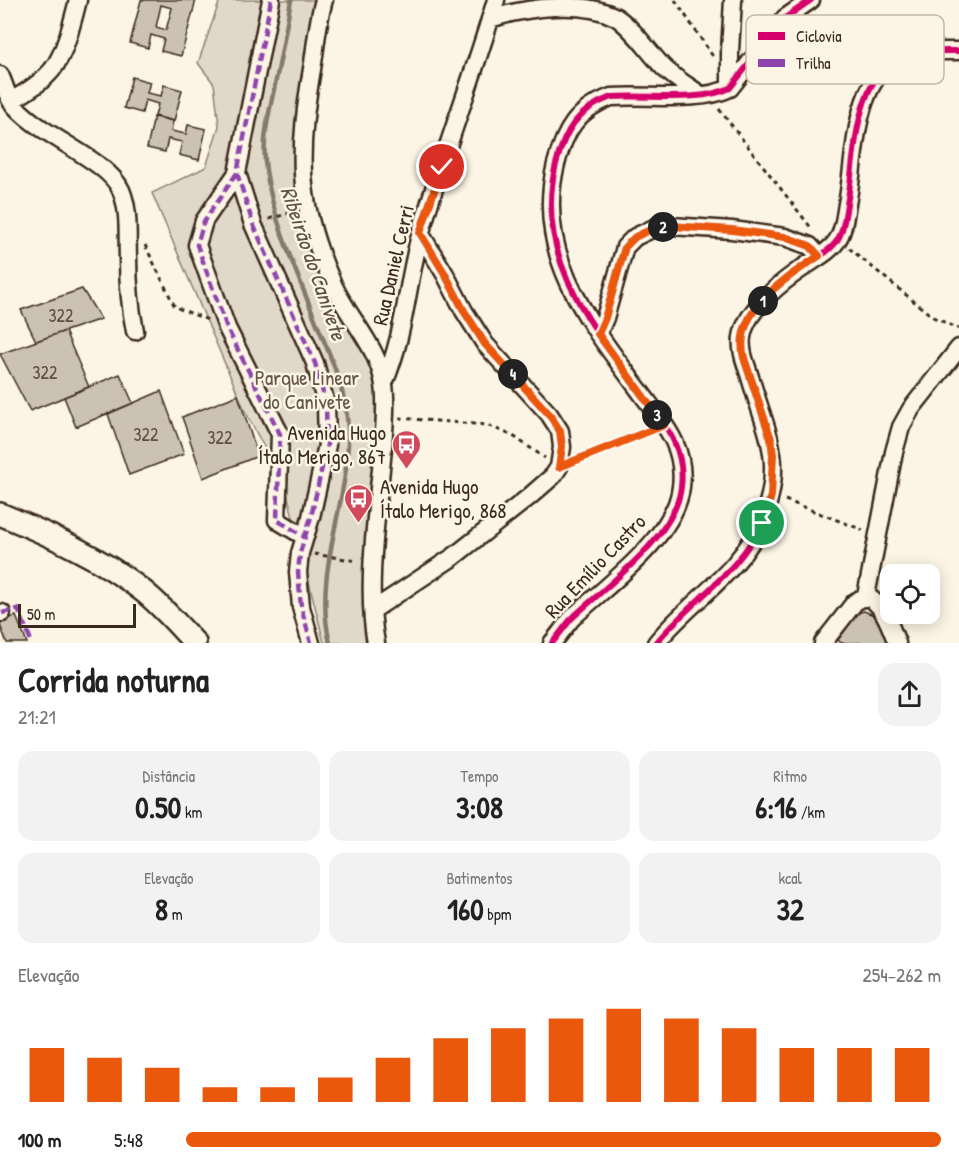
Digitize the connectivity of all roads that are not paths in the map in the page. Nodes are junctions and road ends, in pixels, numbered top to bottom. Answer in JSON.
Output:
{"nodes":[{"id":1,"x":78,"y":0,"type":"edge"},
{"id":2,"x":271,"y":0,"type":"edge"},
{"id":3,"x":324,"y":0,"type":"edge"},
{"id":4,"x":496,"y":0,"type":"edge"},
{"id":5,"x":733,"y":0,"type":"edge"},
{"id":6,"x":811,"y":0,"type":"edge"},
{"id":7,"x":789,"y":15,"type":"edge"},
{"id":8,"x":490,"y":20,"type":"junction"},
{"id":9,"x":746,"y":68,"type":"edge"},
{"id":10,"x":0,"y":75,"type":"edge"},
{"id":11,"x":872,"y":84,"type":"edge"},
{"id":12,"x":730,"y":88,"type":"junction"},
{"id":13,"x":701,"y":95,"type":"junction"},
{"id":14,"x":11,"y":101,"type":"junction"},
{"id":15,"x":237,"y":173,"type":"junction"},
{"id":16,"x":420,"y":233,"type":"junction"},
{"id":17,"x":829,"y":248,"type":"junction"},
{"id":18,"x":135,"y":331,"type":"dead end"},
{"id":19,"x":598,"y":334,"type":"junction"},
{"id":20,"x":959,"y":348,"type":"edge"},
{"id":21,"x":384,"y":384,"type":"junction"},
{"id":22,"x":0,"y":514,"type":"edge"},
{"id":23,"x":307,"y":545,"type":"junction"},
{"id":24,"x":866,"y":596,"type":"junction"},
{"id":25,"x":373,"y":610,"type":"junction"},
{"id":26,"x":195,"y":643,"type":"edge"},
{"id":27,"x":311,"y":643,"type":"edge"},
{"id":28,"x":376,"y":643,"type":"edge"},
{"id":29,"x":552,"y":643,"type":"edge"},
{"id":30,"x":656,"y":643,"type":"edge"},
{"id":31,"x":823,"y":643,"type":"edge"},
{"id":32,"x":897,"y":643,"type":"edge"}],
"edges":[{"from":1,"to":14,"type":"street"},
{"from":2,"to":15,"type":"street"},
{"from":3,"to":21,"type":"street"},
{"from":4,"to":8,"type":"street","name":"Rua Daniel Cerri"},
{"from":5,"to":12,"type":"street"},
{"from":6,"to":7,"type":"street"},
{"from":8,"to":13,"type":"street"},
{"from":8,"to":16,"type":"street","name":"Rua Daniel Cerri"},
{"from":9,"to":12,"type":"street"},
{"from":10,"to":14,"type":"street"},
{"from":11,"to":17,"type":"street"},
{"from":12,"to":13,"type":"street"},
{"from":13,"to":19,"type":"street","name":"Rua Emílio Castro"},
{"from":14,"to":18,"type":"street"},
{"from":15,"to":23,"type":"street"},
{"from":15,"to":23,"type":"street"},
{"from":16,"to":21,"type":"street","name":"Rua Daniel Cerri"},
{"from":16,"to":25,"type":"street"},
{"from":17,"to":19,"type":"street"},
{"from":17,"to":30,"type":"street"},
{"from":19,"to":29,"type":"street","name":"Rua Emílio Castro"},
{"from":20,"to":24,"type":"street"},
{"from":21,"to":25,"type":"street"},
{"from":22,"to":26,"type":"main road"},
{"from":23,"to":27,"type":"street"},
{"from":24,"to":31,"type":"street"},
{"from":24,"to":32,"type":"street"},
{"from":25,"to":28,"type":"street"}]}
